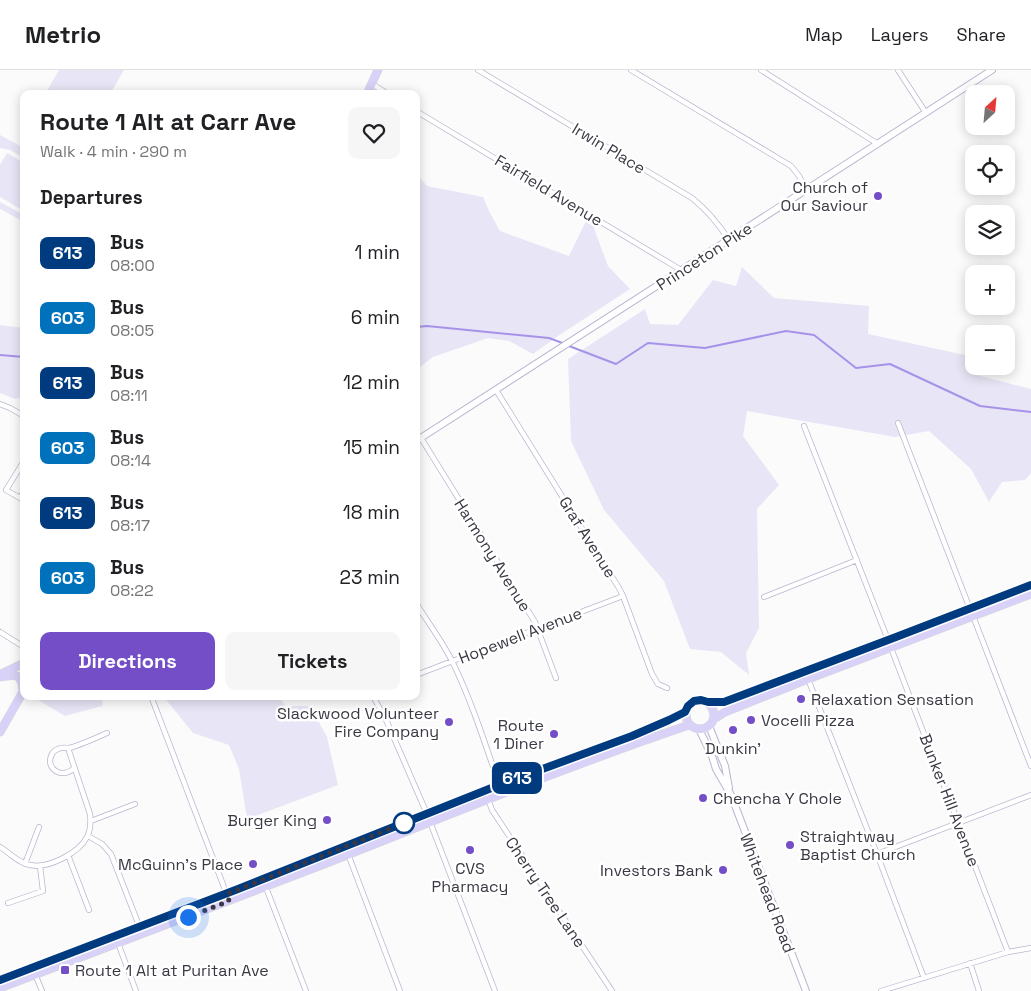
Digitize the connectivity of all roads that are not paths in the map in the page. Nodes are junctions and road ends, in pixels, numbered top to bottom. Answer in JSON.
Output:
{"nodes":[{"id":1,"x":378,"y":70,"type":"edge"},
{"id":2,"x":478,"y":70,"type":"edge"},
{"id":3,"x":631,"y":70,"type":"edge"},
{"id":4,"x":761,"y":70,"type":"edge"},
{"id":5,"x":898,"y":70,"type":"edge"},
{"id":6,"x":992,"y":70,"type":"edge"},
{"id":7,"x":372,"y":84,"type":"junction"},
{"id":8,"x":369,"y":90,"type":"edge"},
{"id":9,"x":382,"y":90,"type":"edge"},
{"id":10,"x":420,"y":112,"type":"edge"},
{"id":11,"x":926,"y":113,"type":"junction"},
{"id":12,"x":878,"y":144,"type":"junction"},
{"id":13,"x":806,"y":190,"type":"junction"},
{"id":14,"x":729,"y":240,"type":"junction"},
{"id":15,"x":681,"y":270,"type":"junction"},
{"id":16,"x":496,"y":390,"type":"junction"},
{"id":17,"x":0,"y":404,"type":"edge"},
{"id":18,"x":20,"y":414,"type":"edge"},
{"id":19,"x":898,"y":423,"type":"dead end"},
{"id":20,"x":804,"y":426,"type":"dead end"},
{"id":21,"x":420,"y":439,"type":"edge"},
{"id":22,"x":420,"y":443,"type":"edge"},
{"id":23,"x":20,"y":467,"type":"edge"},
{"id":24,"x":20,"y":498,"type":"edge"},
{"id":25,"x":857,"y":560,"type":"junction"},
{"id":26,"x":1031,"y":585,"type":"edge"},
{"id":27,"x":1031,"y":594,"type":"edge"},
{"id":28,"x":623,"y":596,"type":"junction"},
{"id":29,"x":764,"y":596,"type":"dead end"},
{"id":30,"x":420,"y":610,"type":"edge"},
{"id":31,"x":972,"y":613,"type":"junction"},
{"id":32,"x":537,"y":628,"type":"junction"},
{"id":33,"x":0,"y":632,"type":"edge"},
{"id":34,"x":20,"y":644,"type":"edge"},
{"id":35,"x":890,"y":644,"type":"junction"},
{"id":36,"x":452,"y":662,"type":"junction"},
{"id":37,"x":20,"y":665,"type":"edge"},
{"id":38,"x":420,"y":674,"type":"edge"},
{"id":39,"x":0,"y":676,"type":"edge"},
{"id":40,"x":20,"y":678,"type":"edge"},
{"id":41,"x":556,"y":678,"type":"dead end"},
{"id":42,"x":808,"y":679,"type":"junction"},
{"id":43,"x":667,"y":688,"type":"dead end"},
{"id":44,"x":20,"y":696,"type":"edge"},
{"id":45,"x":153,"y":700,"type":"edge"},
{"id":46,"x":375,"y":700,"type":"edge"},
{"id":47,"x":708,"y":702,"type":"junction"},
{"id":48,"x":685,"y":712,"type":"junction"},
{"id":49,"x":714,"y":719,"type":"junction"},
{"id":50,"x":689,"y":724,"type":"junction"},
{"id":51,"x":709,"y":726,"type":"junction"},
{"id":52,"x":699,"y":729,"type":"junction"},
{"id":53,"x":0,"y":732,"type":"edge"},
{"id":54,"x":107,"y":733,"type":"dead end"},
{"id":55,"x":68,"y":748,"type":"junction"},
{"id":56,"x":586,"y":757,"type":"junction"},
{"id":57,"x":1031,"y":766,"type":"edge"},
{"id":58,"x":74,"y":768,"type":"junction"},
{"id":59,"x":499,"y":785,"type":"junction"},
{"id":60,"x":489,"y":789,"type":"junction"},
{"id":61,"x":502,"y":793,"type":"junction"},
{"id":62,"x":731,"y":794,"type":"junction"},
{"id":63,"x":1031,"y":795,"type":"edge"},
{"id":64,"x":488,"y":799,"type":"junction"},
{"id":65,"x":135,"y":804,"type":"dead end"},
{"id":66,"x":427,"y":814,"type":"junction"},
{"id":67,"x":91,"y":821,"type":"junction"},
{"id":68,"x":430,"y":822,"type":"junction"},
{"id":69,"x":958,"y":823,"type":"junction"},
{"id":70,"x":39,"y":827,"type":"dead end"},
{"id":71,"x":88,"y":836,"type":"junction"},
{"id":72,"x":0,"y":846,"type":"edge"},
{"id":73,"x":346,"y":846,"type":"junction"},
{"id":74,"x":877,"y":854,"type":"junction"},
{"id":75,"x":68,"y":855,"type":"junction"},
{"id":76,"x":348,"y":855,"type":"junction"},
{"id":77,"x":25,"y":864,"type":"junction"},
{"id":78,"x":40,"y":866,"type":"junction"},
{"id":79,"x":264,"y":883,"type":"junction"},
{"id":80,"x":228,"y":897,"type":"junction"},
{"id":81,"x":8,"y":903,"type":"dead end"},
{"id":82,"x":89,"y":910,"type":"dead end"},
{"id":83,"x":141,"y":930,"type":"junction"},
{"id":84,"x":116,"y":940,"type":"junction"},
{"id":85,"x":1031,"y":948,"type":"edge"},
{"id":86,"x":1008,"y":952,"type":"junction"},
{"id":87,"x":970,"y":963,"type":"junction"},
{"id":88,"x":34,"y":971,"type":"junction"},
{"id":89,"x":924,"y":978,"type":"junction"},
{"id":90,"x":0,"y":980,"type":"edge"},
{"id":91,"x":0,"y":988,"type":"edge"},
{"id":92,"x":42,"y":991,"type":"edge"},
{"id":93,"x":136,"y":991,"type":"edge"},
{"id":94,"x":306,"y":991,"type":"edge"},
{"id":95,"x":400,"y":991,"type":"edge"},
{"id":96,"x":495,"y":991,"type":"edge"},
{"id":97,"x":612,"y":991,"type":"edge"},
{"id":98,"x":806,"y":991,"type":"edge"},
{"id":99,"x":881,"y":991,"type":"edge"},
{"id":100,"x":979,"y":991,"type":"edge"}],
"edges":[{"from":1,"to":7,"type":"main road"},
{"from":2,"to":14,"type":"street","name":"Irwin Place"},
{"from":3,"to":13,"type":"street"},
{"from":4,"to":12,"type":"street"},
{"from":5,"to":11,"type":"street"},
{"from":6,"to":11,"type":"main road","name":"Princeton Pike"},
{"from":7,"to":8,"type":"main road"},
{"from":7,"to":9,"type":"street"},
{"from":10,"to":15,"type":"street","name":"Fairfield Avenue"},
{"from":11,"to":12,"type":"main road","name":"Princeton Pike"},
{"from":12,"to":13,"type":"main road","name":"Princeton Pike"},
{"from":13,"to":14,"type":"main road","name":"Princeton Pike"},
{"from":14,"to":15,"type":"main road","name":"Princeton Pike"},
{"from":15,"to":16,"type":"main road","name":"Princeton Pike"},
{"from":16,"to":21,"type":"main road","name":"Princeton Pike"},
{"from":16,"to":28,"type":"street","name":"Graf Avenue"},
{"from":17,"to":18,"type":"street"},
{"from":19,"to":31,"type":"street"},
{"from":20,"to":25,"type":"street","name":"Bunker Hill Avenue"},
{"from":22,"to":32,"type":"street","name":"Harmony Avenue"},
{"from":23,"to":24,"type":"street"},
{"from":25,"to":29,"type":"street"},
{"from":25,"to":35,"type":"street","name":"Bunker Hill Avenue"},
{"from":26,"to":31,"type":"main road"},
{"from":27,"to":31,"type":"main road"},
{"from":28,"to":32,"type":"street","name":"Hopewell Avenue"},
{"from":28,"to":43,"type":"street","name":"Graf Avenue"},
{"from":30,"to":36,"type":"street"},
{"from":31,"to":35,"type":"main road"},
{"from":31,"to":57,"type":"street"},
{"from":32,"to":36,"type":"street","name":"Hopewell Avenue"},
{"from":32,"to":41,"type":"street","name":"Harmony Avenue"},
{"from":33,"to":34,"type":"street"},
{"from":35,"to":42,"type":"main road"},
{"from":35,"to":47,"type":"main road"},
{"from":35,"to":69,"type":"street","name":"Bunker Hill Avenue"},
{"from":36,"to":38,"type":"street","name":"Hopewell Avenue"},
{"from":36,"to":59,"type":"street"},
{"from":37,"to":39,"type":"main road"},
{"from":39,"to":40,"type":"main road"},
{"from":42,"to":49,"type":"main road"},
{"from":42,"to":74,"type":"street"},
{"from":44,"to":53,"type":"main road"},
{"from":45,"to":80,"type":"street"},
{"from":46,"to":66,"type":"street"},
{"from":47,"to":48,"type":"main road"},
{"from":47,"to":49,"type":"main road"},
{"from":48,"to":50,"type":"main road"},
{"from":48,"to":56,"type":"main road"},
{"from":49,"to":51,"type":"main road"},
{"from":50,"to":52,"type":"main road"},
{"from":50,"to":56,"type":"main road"},
{"from":51,"to":52,"type":"main road"},
{"from":51,"to":62,"type":"main road","name":"Whitehead Road"},
{"from":52,"to":62,"type":"main road","name":"Whitehead Road"},
{"from":54,"to":55,"type":"street"},
{"from":55,"to":58,"type":"street"},
{"from":55,"to":58,"type":"street"},
{"from":56,"to":59,"type":"main road"},
{"from":56,"to":61,"type":"main road"},
{"from":58,"to":67,"type":"street"},
{"from":59,"to":60,"type":"main road"},
{"from":59,"to":61,"type":"street"},
{"from":60,"to":64,"type":"street"},
{"from":60,"to":66,"type":"main road"},
{"from":61,"to":64,"type":"main road"},
{"from":62,"to":98,"type":"main road","name":"Whitehead Road"},
{"from":63,"to":69,"type":"street"},
{"from":64,"to":68,"type":"main road"},
{"from":64,"to":97,"type":"street","name":"Cherry Tree Lane"},
{"from":65,"to":67,"type":"street"},
{"from":66,"to":68,"type":"street"},
{"from":66,"to":73,"type":"main road"},
{"from":67,"to":71,"type":"street"},
{"from":68,"to":76,"type":"main road"},
{"from":68,"to":96,"type":"street"},
{"from":69,"to":74,"type":"street"},
{"from":69,"to":86,"type":"street","name":"Bunker Hill Avenue"},
{"from":70,"to":77,"type":"street"},
{"from":71,"to":75,"type":"street"},
{"from":71,"to":83,"type":"street"},
{"from":72,"to":77,"type":"street"},
{"from":73,"to":76,"type":"street"},
{"from":73,"to":79,"type":"main road"},
{"from":74,"to":89,"type":"street"},
{"from":75,"to":78,"type":"street"},
{"from":75,"to":82,"type":"street"},
{"from":76,"to":79,"type":"main road"},
{"from":76,"to":95,"type":"street"},
{"from":77,"to":78,"type":"street"},
{"from":78,"to":81,"type":"street"},
{"from":79,"to":80,"type":"main road"},
{"from":79,"to":94,"type":"street"},
{"from":80,"to":83,"type":"main road"},
{"from":83,"to":84,"type":"main road"},
{"from":84,"to":88,"type":"main road"},
{"from":84,"to":93,"type":"street"},
{"from":85,"to":86,"type":"street"},
{"from":86,"to":87,"type":"street"},
{"from":87,"to":89,"type":"street"},
{"from":87,"to":100,"type":"street"},
{"from":88,"to":90,"type":"main road"},
{"from":88,"to":91,"type":"main road"},
{"from":88,"to":92,"type":"street"},
{"from":89,"to":99,"type":"street"}]}
